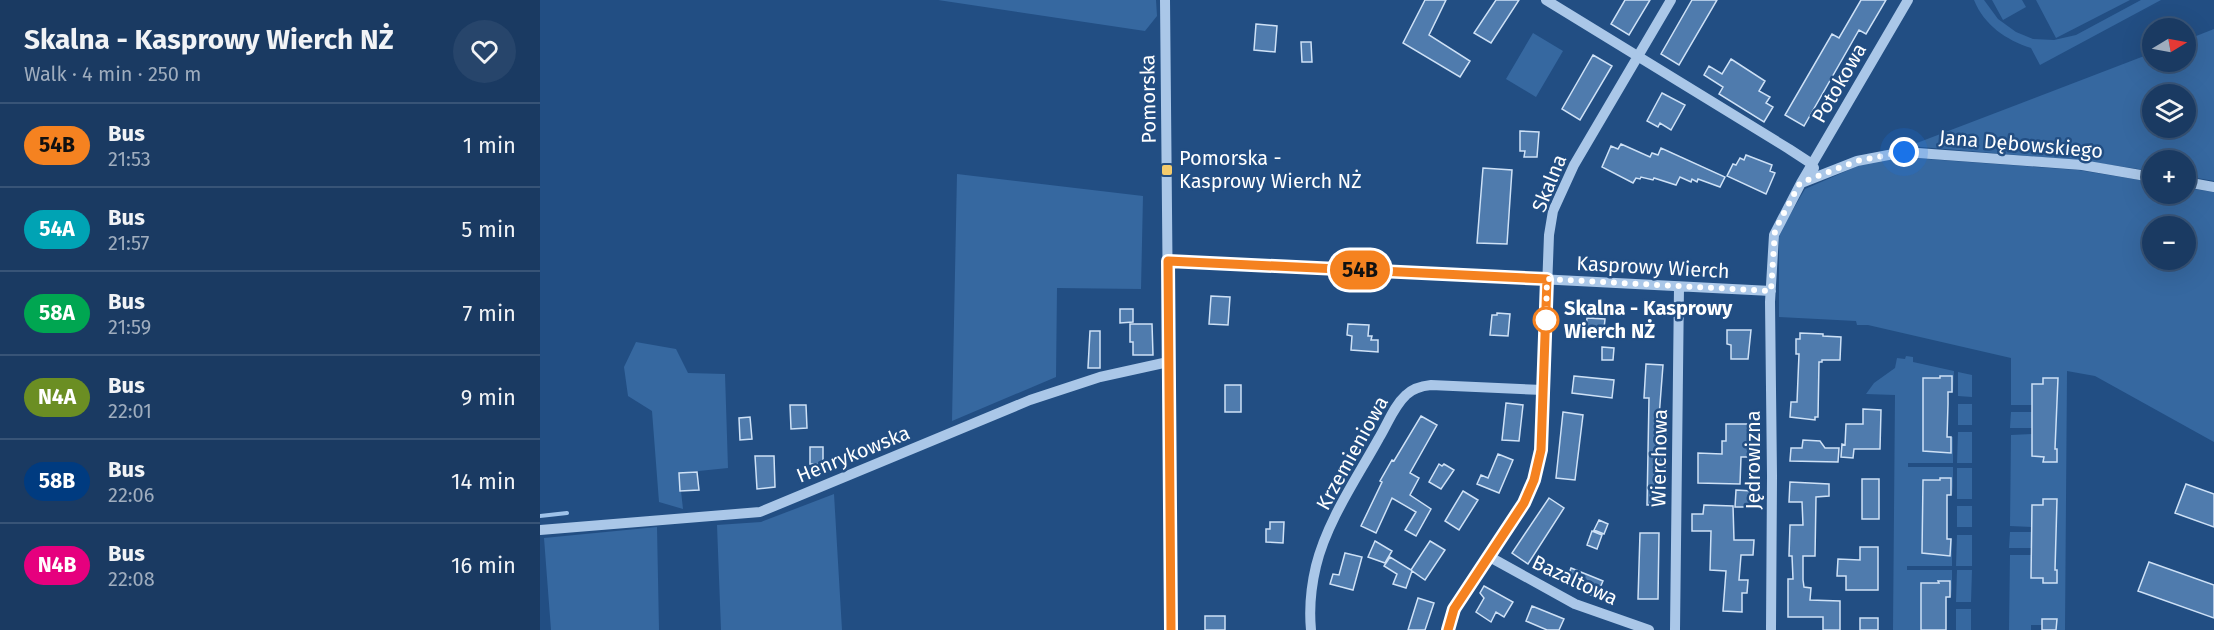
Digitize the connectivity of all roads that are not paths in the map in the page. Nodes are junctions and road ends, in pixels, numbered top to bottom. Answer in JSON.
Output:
{"nodes":[{"id":1,"x":1164,"y":0,"type":"edge"},
{"id":2,"x":1546,"y":0,"type":"edge"},
{"id":3,"x":1671,"y":0,"type":"edge"},
{"id":4,"x":1908,"y":0,"type":"edge"},
{"id":5,"x":1638,"y":56,"type":"junction"},
{"id":6,"x":1812,"y":164,"type":"junction"},
{"id":7,"x":2142,"y":175,"type":"edge"},
{"id":8,"x":1817,"y":177,"type":"junction"},
{"id":9,"x":1800,"y":183,"type":"junction"},
{"id":10,"x":2196,"y":184,"type":"edge"},
{"id":11,"x":2214,"y":187,"type":"edge"},
{"id":12,"x":1168,"y":261,"type":"junction"},
{"id":13,"x":1547,"y":279,"type":"junction"},
{"id":14,"x":1679,"y":287,"type":"junction"},
{"id":15,"x":1771,"y":291,"type":"junction"},
{"id":16,"x":1168,"y":362,"type":"junction"},
{"id":17,"x":1543,"y":390,"type":"junction"},
{"id":18,"x":540,"y":530,"type":"edge"},
{"id":19,"x":1488,"y":556,"type":"junction"},
{"id":20,"x":1171,"y":630,"type":"edge"},
{"id":21,"x":1311,"y":630,"type":"edge"},
{"id":22,"x":1448,"y":630,"type":"edge"},
{"id":23,"x":1649,"y":630,"type":"edge"},
{"id":24,"x":1675,"y":630,"type":"edge"},
{"id":25,"x":1771,"y":630,"type":"edge"}],
"edges":[{"from":1,"to":12,"type":"street","name":"Pomorska"},
{"from":2,"to":5,"type":"street"},
{"from":3,"to":5,"type":"street","name":"Skalna"},
{"from":4,"to":6,"type":"street","name":"Potokowa"},
{"from":5,"to":6,"type":"street"},
{"from":5,"to":13,"type":"street","name":"Skalna"},
{"from":6,"to":8,"type":"street"},
{"from":6,"to":9,"type":"street","name":"Potokowa"},
{"from":7,"to":8,"type":"street","name":"Jana Dębowskiego"},
{"from":8,"to":9,"type":"street","name":"Jana Dębowskiego"},
{"from":9,"to":15,"type":"street"},
{"from":10,"to":11,"type":"street"},
{"from":12,"to":13,"type":"street","name":"Kasprowy Wierch"},
{"from":12,"to":16,"type":"street","name":"Pomorska"},
{"from":13,"to":14,"type":"street","name":"Kasprowy Wierch"},
{"from":13,"to":17,"type":"street","name":"Skalna"},
{"from":14,"to":15,"type":"street","name":"Kasprowy Wierch"},
{"from":14,"to":24,"type":"street","name":"Wierchowa"},
{"from":15,"to":25,"type":"street","name":"Jędrowizna"},
{"from":16,"to":18,"type":"street","name":"Henrykowska"},
{"from":16,"to":20,"type":"street","name":"Pomorska"},
{"from":17,"to":19,"type":"street","name":"Skalna"},
{"from":17,"to":21,"type":"street","name":"Krzemieniowa"},
{"from":19,"to":22,"type":"street","name":"Skalna"},
{"from":19,"to":23,"type":"street","name":"Bazaltowa"}]}
